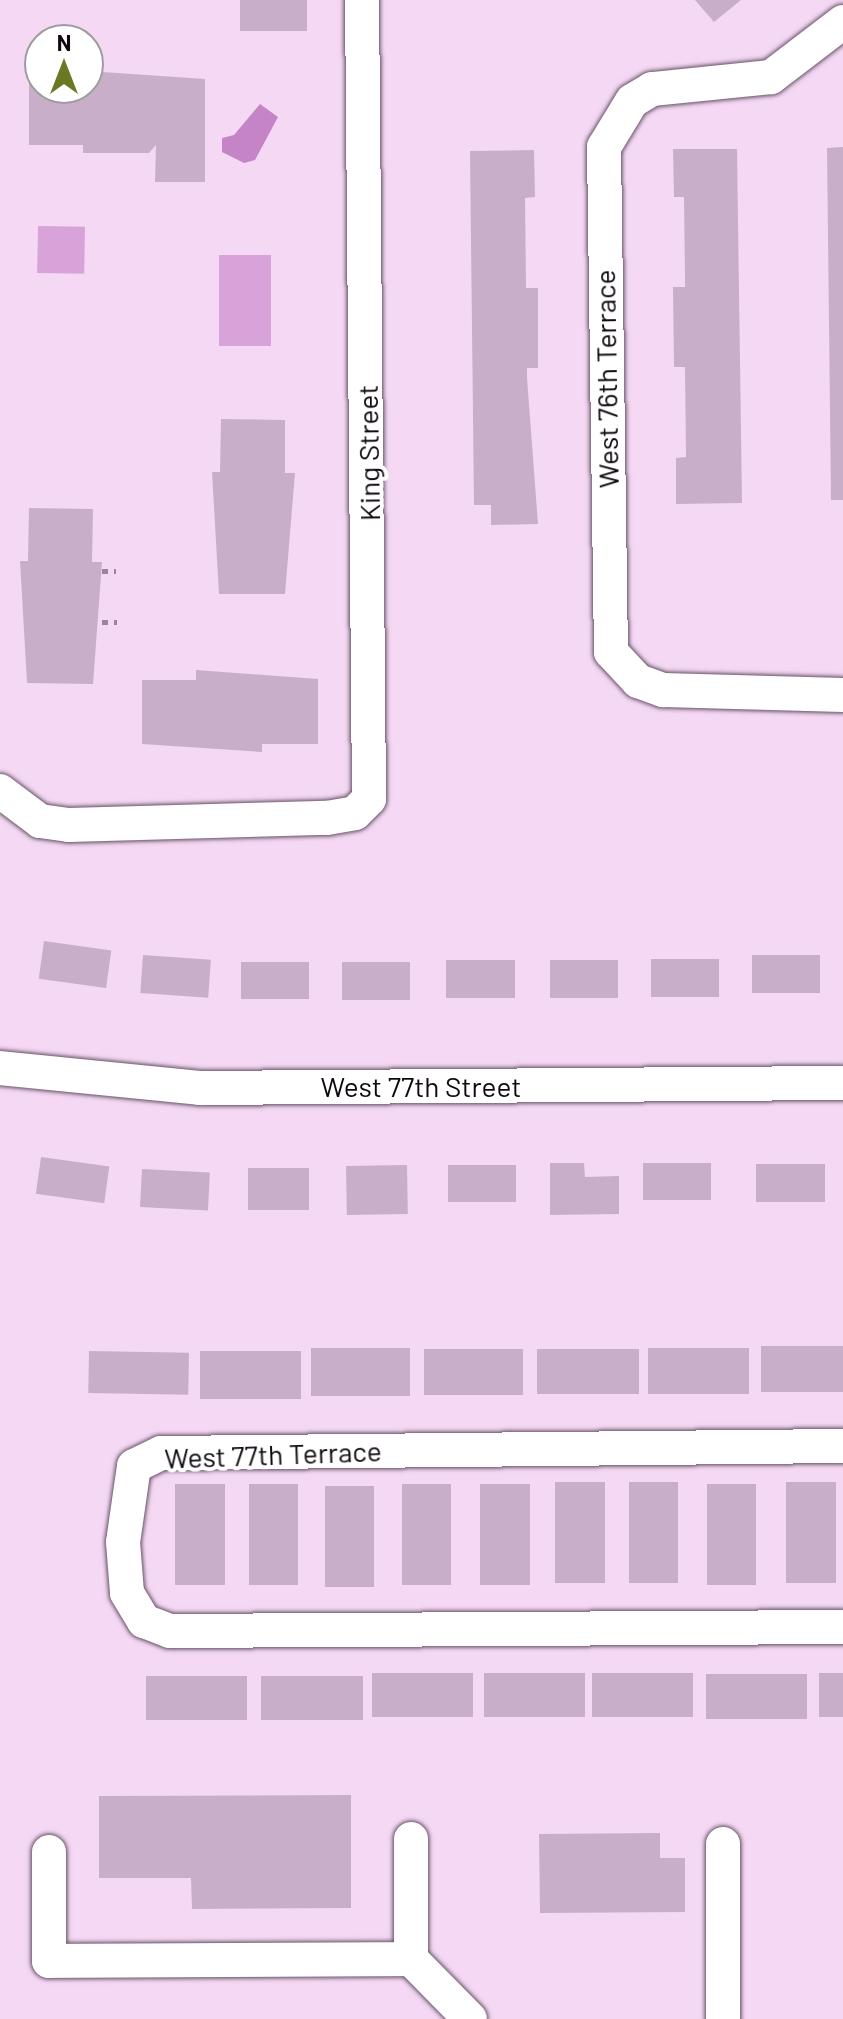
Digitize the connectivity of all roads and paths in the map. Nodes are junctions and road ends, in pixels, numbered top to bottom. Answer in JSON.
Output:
{"nodes":[{"id":1,"x":362,"y":0,"type":"edge"},
{"id":2,"x":843,"y":22,"type":"edge"},
{"id":3,"x":102,"y":571,"type":"dead end"},
{"id":4,"x":116,"y":571,"type":"dead end"},
{"id":5,"x":102,"y":622,"type":"dead end"},
{"id":6,"x":117,"y":622,"type":"dead end"},
{"id":7,"x":843,"y":695,"type":"edge"},
{"id":8,"x":0,"y":791,"type":"edge"},
{"id":9,"x":0,"y":1068,"type":"edge"},
{"id":10,"x":843,"y":1083,"type":"edge"},
{"id":11,"x":843,"y":1446,"type":"edge"},
{"id":12,"x":843,"y":1627,"type":"edge"},
{"id":13,"x":411,"y":1839,"type":"dead end"},
{"id":14,"x":723,"y":1844,"type":"dead end"},
{"id":15,"x":49,"y":1852,"type":"dead end"},
{"id":16,"x":411,"y":1959,"type":"junction"},
{"id":17,"x":470,"y":2019,"type":"edge"},
{"id":18,"x":723,"y":2019,"type":"edge"}],
"edges":[{"from":1,"to":8,"type":"street","name":"King Street"},
{"from":2,"to":7,"type":"street","name":"West 76th Terrace"},
{"from":3,"to":4,"type":"path"},
{"from":5,"to":6,"type":"path"},
{"from":9,"to":10,"type":"street","name":"West 77th Street"},
{"from":11,"to":12,"type":"street","name":"West 77th Terrace"},
{"from":13,"to":16,"type":"street"},
{"from":14,"to":18,"type":"street"},
{"from":15,"to":16,"type":"street"},
{"from":16,"to":17,"type":"street"}]}
